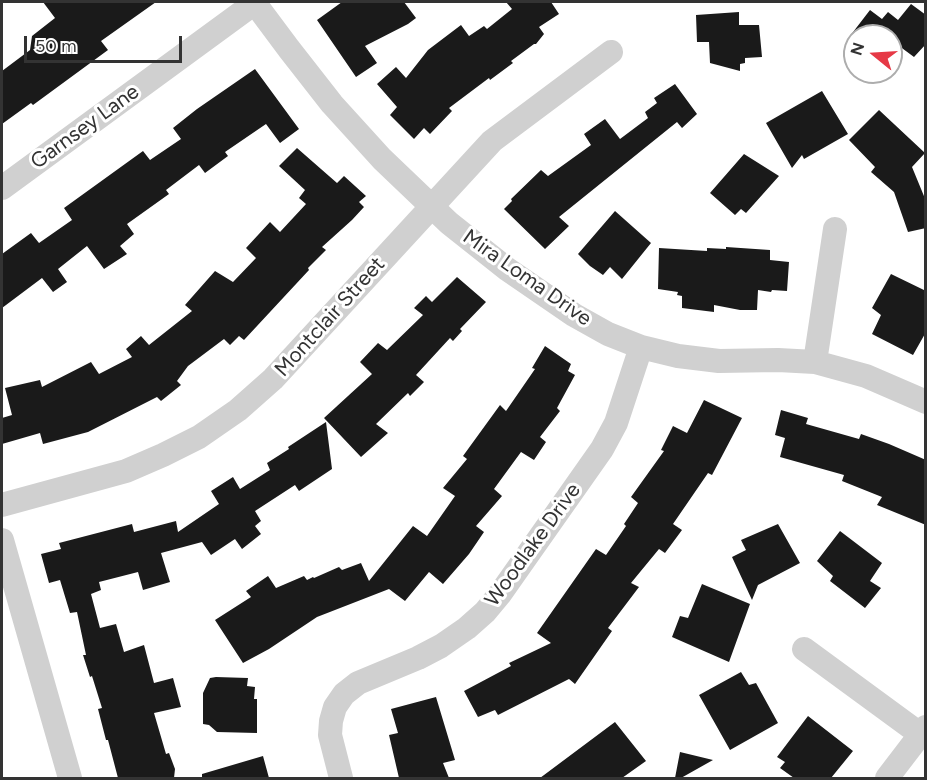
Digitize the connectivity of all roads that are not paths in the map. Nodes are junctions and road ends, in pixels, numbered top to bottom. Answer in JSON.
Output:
{"nodes":[{"id":1,"x":255,"y":2,"type":"edge"},
{"id":2,"x":611,"y":52,"type":"dead end"},
{"id":3,"x":2,"y":188,"type":"edge"},
{"id":4,"x":431,"y":206,"type":"junction"},
{"id":5,"x":835,"y":229,"type":"dead end"},
{"id":6,"x":641,"y":347,"type":"junction"},
{"id":7,"x":815,"y":363,"type":"junction"},
{"id":8,"x":926,"y":402,"type":"edge"},
{"id":9,"x":2,"y":505,"type":"edge"},
{"id":10,"x":2,"y":540,"type":"edge"},
{"id":11,"x":804,"y":649,"type":"dead end"},
{"id":12,"x":923,"y":731,"type":"edge"},
{"id":13,"x":70,"y":778,"type":"edge"},
{"id":14,"x":341,"y":778,"type":"edge"},
{"id":15,"x":887,"y":778,"type":"edge"}],
"edges":[{"from":1,"to":3,"type":"street","name":"Garnsey Lane"},
{"from":1,"to":4,"type":"street","name":"Mira Loma Drive"},
{"from":2,"to":4,"type":"street","name":"Montclair Street"},
{"from":4,"to":6,"type":"street","name":"Mira Loma Drive"},
{"from":4,"to":9,"type":"street","name":"Montclair Street"},
{"from":5,"to":7,"type":"street"},
{"from":6,"to":7,"type":"street","name":"Mira Loma Drive"},
{"from":6,"to":14,"type":"street","name":"Woodlake Drive"},
{"from":7,"to":8,"type":"street","name":"Mira Loma Drive"},
{"from":10,"to":13,"type":"street"},
{"from":11,"to":12,"type":"street"},
{"from":12,"to":15,"type":"street"}]}
